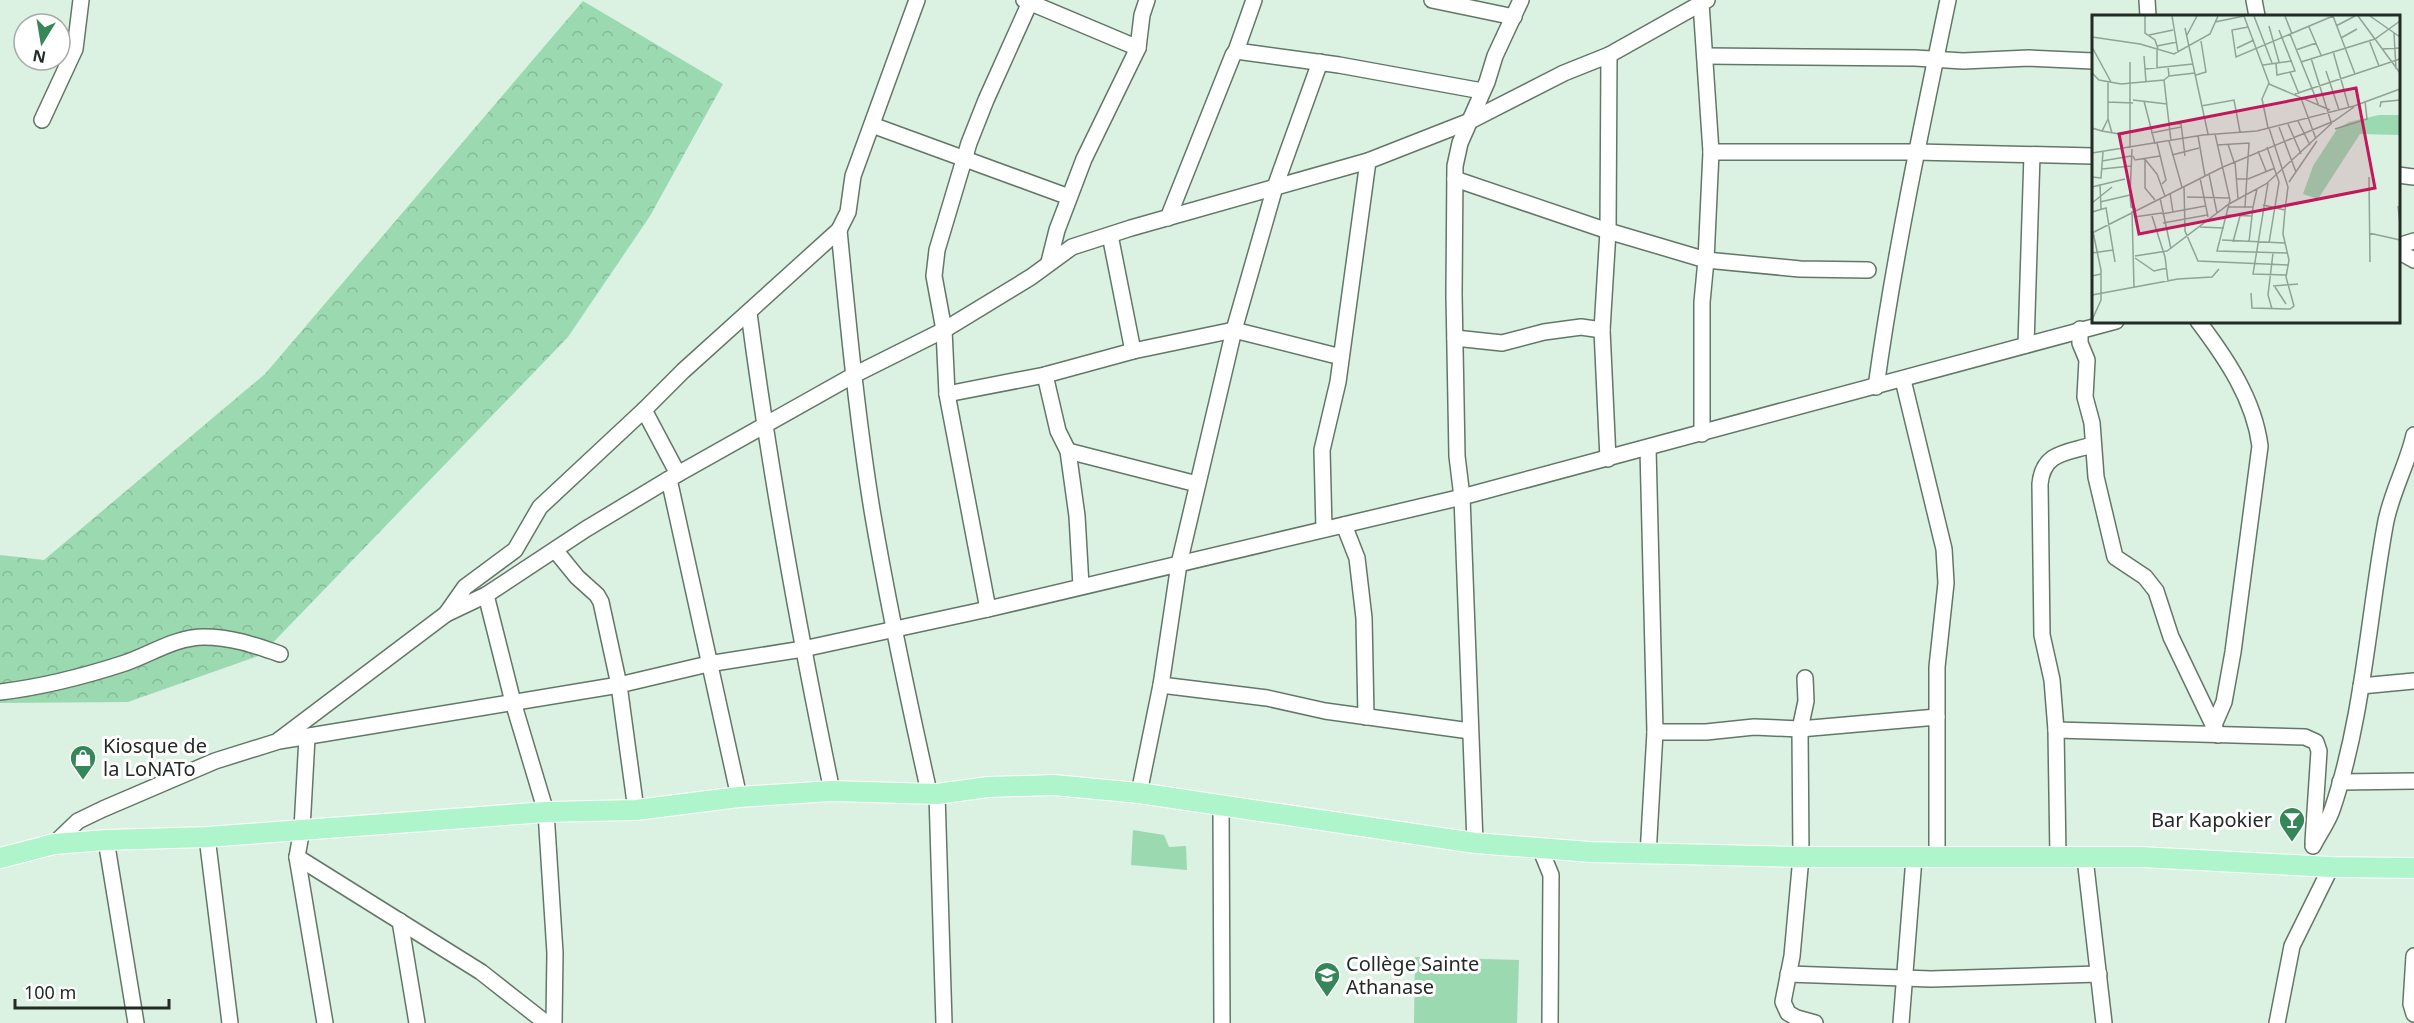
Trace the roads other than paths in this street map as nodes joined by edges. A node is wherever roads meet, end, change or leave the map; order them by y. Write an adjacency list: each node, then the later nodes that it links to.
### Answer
1 (81, 0): 23 (street)
2 (917, 0): 25 (street)
3 (1147, 0): 15 (street)
4 (1254, 0): 16 (street)
5 (1432, 0): 14 (street)
6 (1521, 0): 14 (street)
7 (1948, 0): 19 (street)
8 (2147, 0): 12 (street)
9 (2254, 0): 13 (street)
10 (1028, 1): 15 (street); 30 (street)
11 (1704, 1): 17 (street); 18 (street)
12 (2148, 15)
13 (2257, 15)
14 (1514, 17): 22 (street)
15 (1138, 48): 36 (street)
16 (1236, 51): 21 (street); 37 (street)
17 (1609, 55): 24 (street); 39 (street)
18 (1705, 56): 19 (street); 26 (street)
19 (1936, 60): 20 (street); 27 (street)
20 (2092, 61)
21 (1320, 62): 22 (street); 35 (street)
22 (1482, 91): 24 (street)
23 (42, 120)
24 (1470, 121): 31 (street); 34 (street)
25 (872, 125): 30 (street); 38 (street)
26 (1710, 152): 27 (street); 44 (street)
27 (1916, 152): 28 (street); 62 (street)
28 (2032, 154): 29 (street); 56 (street)
29 (2092, 156)
30 (964, 159): 36 (street); 52 (street)
31 (1368, 161): 35 (street); 58 (street)
32 (2399, 175): 33 (street)
33 (2414, 177)
34 (1455, 179): 39 (street); 55 (street)
35 (1275, 187): 37 (street); 53 (street)
36 (1069, 197): 46 (street)
37 (1168, 218): 40 (street)
38 (839, 230): 48 (street); 59 (street)
39 (1608, 231): 44 (street); 54 (street)
40 (1110, 235): 46 (street); 57 (street)
41 (2414, 242): 42 (street)
42 (2399, 246)
43 (2399, 251): 45 (street)
44 (1706, 260): 47 (street); 66 (street)
45 (2414, 260)
46 (1049, 262): 52 (street)
47 (1868, 270)
48 (749, 313): 64 (street); 65 (street)
49 (2112, 322): 51 (street)
50 (2199, 322): 98 (street)
51 (2080, 329): 56 (street); 68 (street)
52 (944, 330): 59 (street); 63 (street)
53 (1234, 330): 57 (street); 58 (street); 73 (street)
54 (1602, 330): 55 (street); 71 (street)
55 (1455, 338): 74 (street)
56 (2026, 345): 61 (street)
57 (1133, 351): 60 (street)
58 (1341, 357): 76 (street)
59 (854, 375): 65 (street); 83 (street)
60 (1045, 375): 63 (street); 70 (street)
61 (1903, 380): 62 (street); 95 (street)
62 (1876, 387): 66 (street)
63 (947, 394): 81 (street)
64 (644, 410): 72 (street); 82 (street)
65 (764, 426): 72 (street); 84 (street)
66 (1701, 434): 69 (street)
67 (2414, 435): 91 (street)
68 (2092, 445): 97 (street); 98 (street)
69 (1648, 448): 71 (street); 100 (street)
70 (1068, 451): 73 (street); 79 (street)
71 (1608, 459): 74 (street)
72 (674, 477): 77 (street); 86 (street)
73 (1197, 484): 78 (street)
74 (1462, 497): 75 (street); 99 (street)
75 (1344, 525): 76 (street); 94 (street)
76 (1324, 529): 78 (street)
77 (555, 550): 80 (street); 89 (street)
78 (1179, 564): 79 (street); 90 (street)
79 (1081, 586): 81 (street)
80 (486, 595): 82 (street); 93 (street)
81 (988, 609): 83 (street)
82 (446, 614): 102 (street)
83 (893, 629): 84 (street); 106 (street)
84 (803, 649): 86 (street); 105 (street)
85 (280, 654): 92 (street)
86 (708, 664): 89 (street); 108 (street)
87 (1805, 678): 96 (street)
88 (2414, 681): 91 (street)
89 (619, 685): 93 (street); 110 (street)
90 (1161, 685): 94 (street); 107 (street)
91 (2361, 686): 104 (street)
92 (0, 692)
93 (513, 702): 101 (street); 111 (street)
94 (1366, 717): 99 (street)
95 (1937, 717): 96 (street); 122 (street)
96 (1800, 729): 100 (street); 121 (street)
97 (2056, 730): 98 (street); 123 (street)
98 (2216, 730): 117 (street)
99 (1470, 731): 115 (street)
100 (1656, 732): 119 (street)
101 (307, 737): 102 (street); 112 (street)
102 (279, 741): 116 (street)
103 (2414, 781): 104 (street)
104 (2340, 782): 117 (street)
105 (832, 791): 106 (main road); 108 (main road)
106 (933, 793): 107 (main road); 142 (street)
107 (1139, 794): 109 (main road)
108 (739, 796): 110 (main road)
109 (1221, 807): 115 (main road); 143 (street)
110 (636, 810): 111 (main road)
111 (546, 812): 112 (main road); 141 (street)
112 (302, 829): 113 (main road); 120 (street)
113 (207, 837): 114 (main road); 137 (street)
114 (106, 840): 116 (main road); 136 (street)
115 (1475, 843): 118 (main road)
116 (54, 844): 124 (main road)
117 (2313, 846): 127 (street)
118 (1540, 848): 119 (main road); 144 (street)
119 (1648, 855): 121 (main road)
120 (297, 857): 130 (street); 138 (street)
121 (1800, 857): 125 (main road); 132 (street)
122 (1936, 857): 123 (main road); 125 (main road)
123 (2058, 857): 126 (main road)
124 (0, 858)
125 (1914, 858): 134 (street)
126 (2085, 858): 127 (main road); 133 (street)
127 (2310, 866): 128 (main road)
128 (2331, 867): 129 (main road); 148 (street)
129 (2414, 868)
130 (400, 921): 139 (street); 140 (street)
131 (2414, 957): 135 (street)
132 (1788, 974): 134 (street); 145 (street)
133 (2099, 974): 134 (street); 147 (street)
134 (1906, 978): 146 (street)
135 (2414, 1014)
136 (136, 1023)
137 (230, 1023)
138 (326, 1023)
139 (417, 1023)
140 (546, 1023)
141 (554, 1023)
142 (944, 1023)
143 (1222, 1023)
144 (1550, 1023)
145 (1815, 1023)
146 (1902, 1023)
147 (2104, 1023)
148 (2277, 1023)

